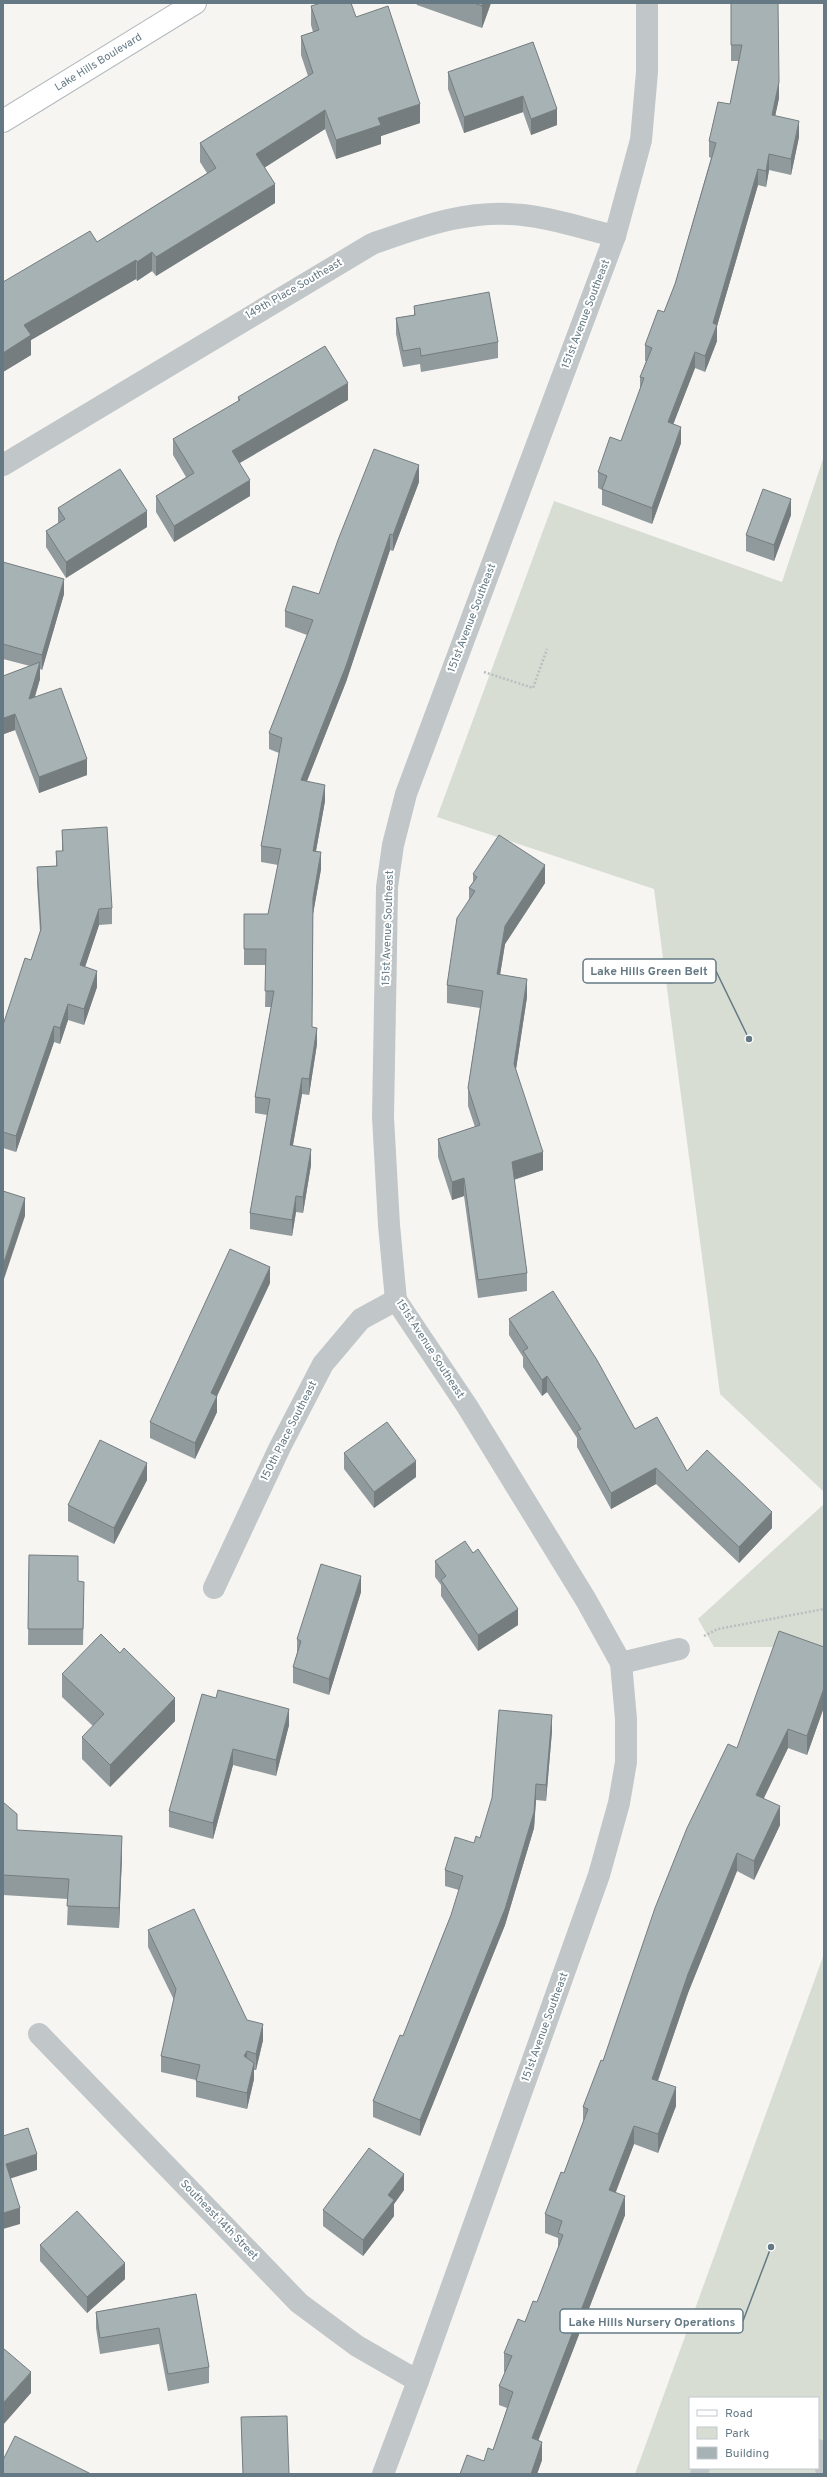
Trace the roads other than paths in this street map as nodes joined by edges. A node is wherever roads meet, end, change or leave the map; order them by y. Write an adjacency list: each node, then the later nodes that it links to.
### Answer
1 (195, 3): 3 (street, Lake Hills Boulevard)
2 (647, 3): 4 (street, 151st Avenue Southeast)
3 (3, 121)
4 (615, 236): 5 (street, 149th Place Southeast); 6 (street, 151st Avenue Southeast)
5 (3, 465)
6 (396, 1300): 7 (street, 150th Place Southeast); 9 (street, 151st Avenue Southeast)
7 (214, 1588)
8 (679, 1649): 9 (street)
9 (621, 1663): 11 (street, 151st Avenue Southeast)
10 (39, 2034): 11 (street, Southeast 14th Street)
11 (418, 2382): 13 (street, 151st Avenue Southeast)
12 (819, 2452): 14 (lane)
13 (383, 2474)
14 (824, 2474)

